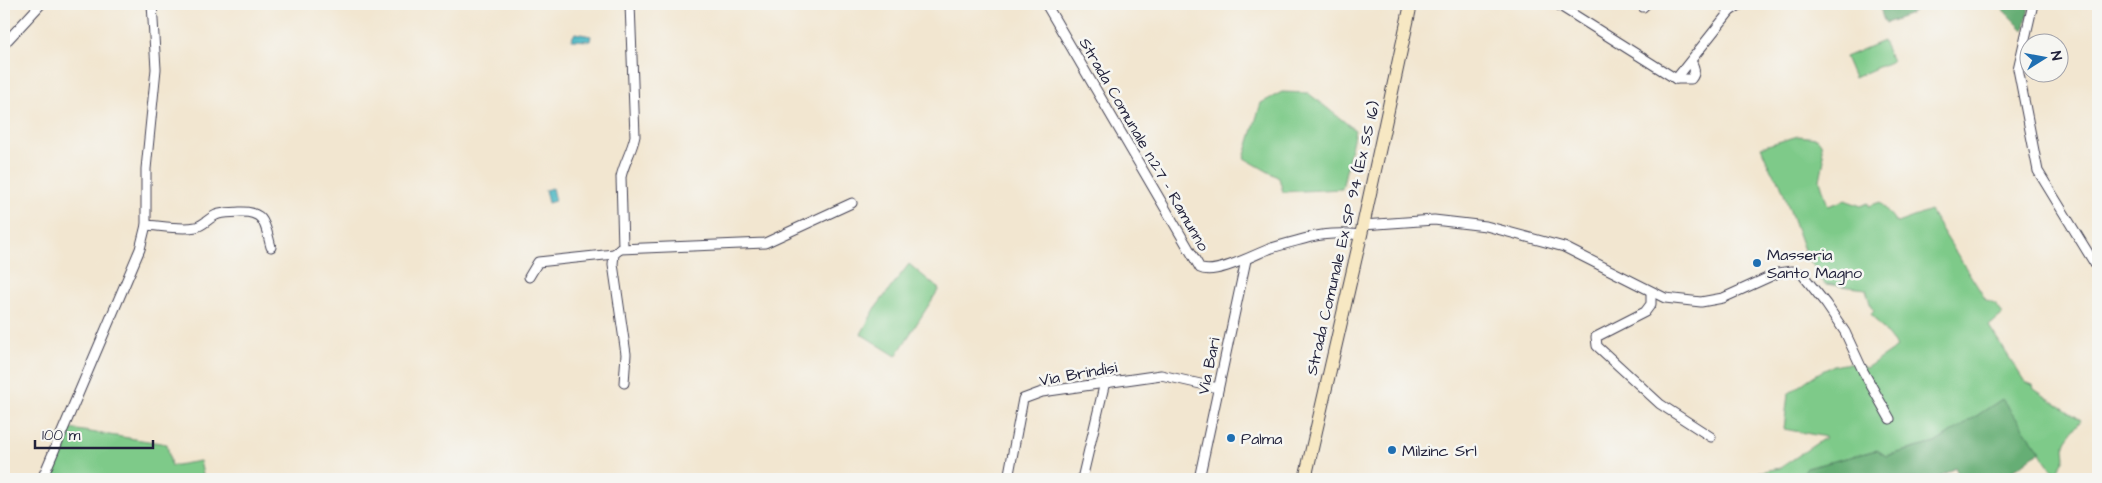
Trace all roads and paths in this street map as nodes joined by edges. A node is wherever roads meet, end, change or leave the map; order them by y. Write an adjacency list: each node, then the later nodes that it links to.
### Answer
1 (41, 4): 11 (street)
2 (152, 4): 13 (street)
3 (630, 4): 16 (street)
4 (1046, 4): 17 (street, Strada Comunale n.27 - Ramunno)
5 (1411, 4): 14 (main road, Strada Comunale Ex SP 94 (Ex SS 16))
6 (1557, 4): 10 (street)
7 (1721, 4): 10 (street)
8 (1740, 4): 10 (street)
9 (2033, 4): 18 (street)
10 (1730, 11)
11 (4, 44)
12 (852, 203): 16 (street)
13 (146, 224): 15 (street); 26 (street)
14 (1362, 230): 17 (street); 20 (street); 30 (main road, Strada Comunale Ex SP 94 (Ex SS 16))
15 (271, 247)
16 (617, 252): 19 (street); 21 (street)
17 (1246, 260): 23 (street, Via Bari)
18 (2098, 270)
19 (529, 277)
20 (1651, 292): 24 (street); 25 (street)
21 (624, 382)
22 (1105, 382): 23 (street, Via Brindisi); 27 (street, Via Brindisi); 28 (street)
23 (1218, 388): 29 (street, Via Bari)
24 (1890, 419)
25 (1711, 437)
26 (42, 479)
27 (1008, 479)
28 (1082, 479)
29 (1199, 479)
30 (1305, 479)

